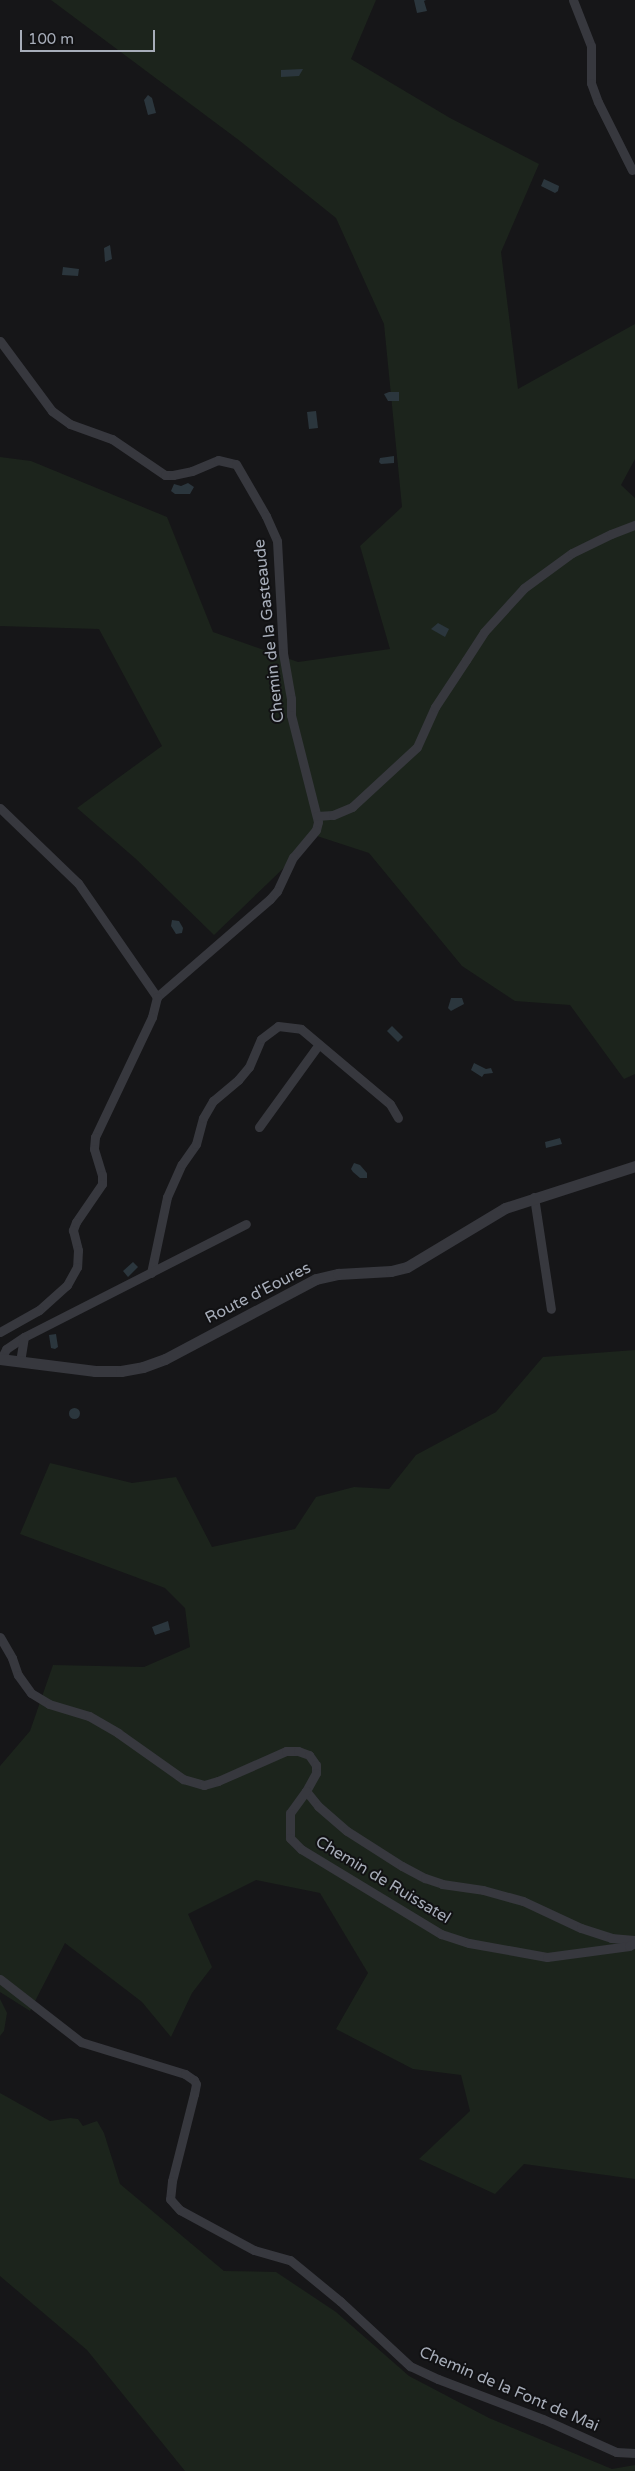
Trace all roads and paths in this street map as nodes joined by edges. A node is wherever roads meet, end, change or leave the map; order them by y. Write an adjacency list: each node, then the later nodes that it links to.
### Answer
1 (573, 0): 2 (street)
2 (632, 170)
3 (0, 341): 6 (street, Chemin de la Gasteaude)
4 (635, 525): 6 (street)
5 (0, 808): 7 (street)
6 (317, 816): 7 (street)
7 (157, 997): 16 (street)
8 (319, 1044): 9 (street); 10 (street); 14 (street)
9 (398, 1118)
10 (259, 1127)
11 (635, 1166): 12 (street, Route d'Eoures)
12 (534, 1197): 15 (street); 19 (street, Route d'Eoures)
13 (246, 1224): 14 (street)
14 (151, 1273): 17 (street)
15 (551, 1309)
16 (0, 1332)
17 (24, 1337): 18 (street); 19 (street)
18 (1, 1359): 19 (street, Route d'Eoures)
19 (20, 1362)
20 (0, 1637): 21 (street, Chemin de Ruissatel)
21 (306, 1791): 22 (street, Chemin de Ruissatel); 22 (street, Chemin de Ruissatel)
22 (635, 1941)
23 (0, 1979): 24 (street, Chemin de la Font de Mai)
24 (635, 2453)

